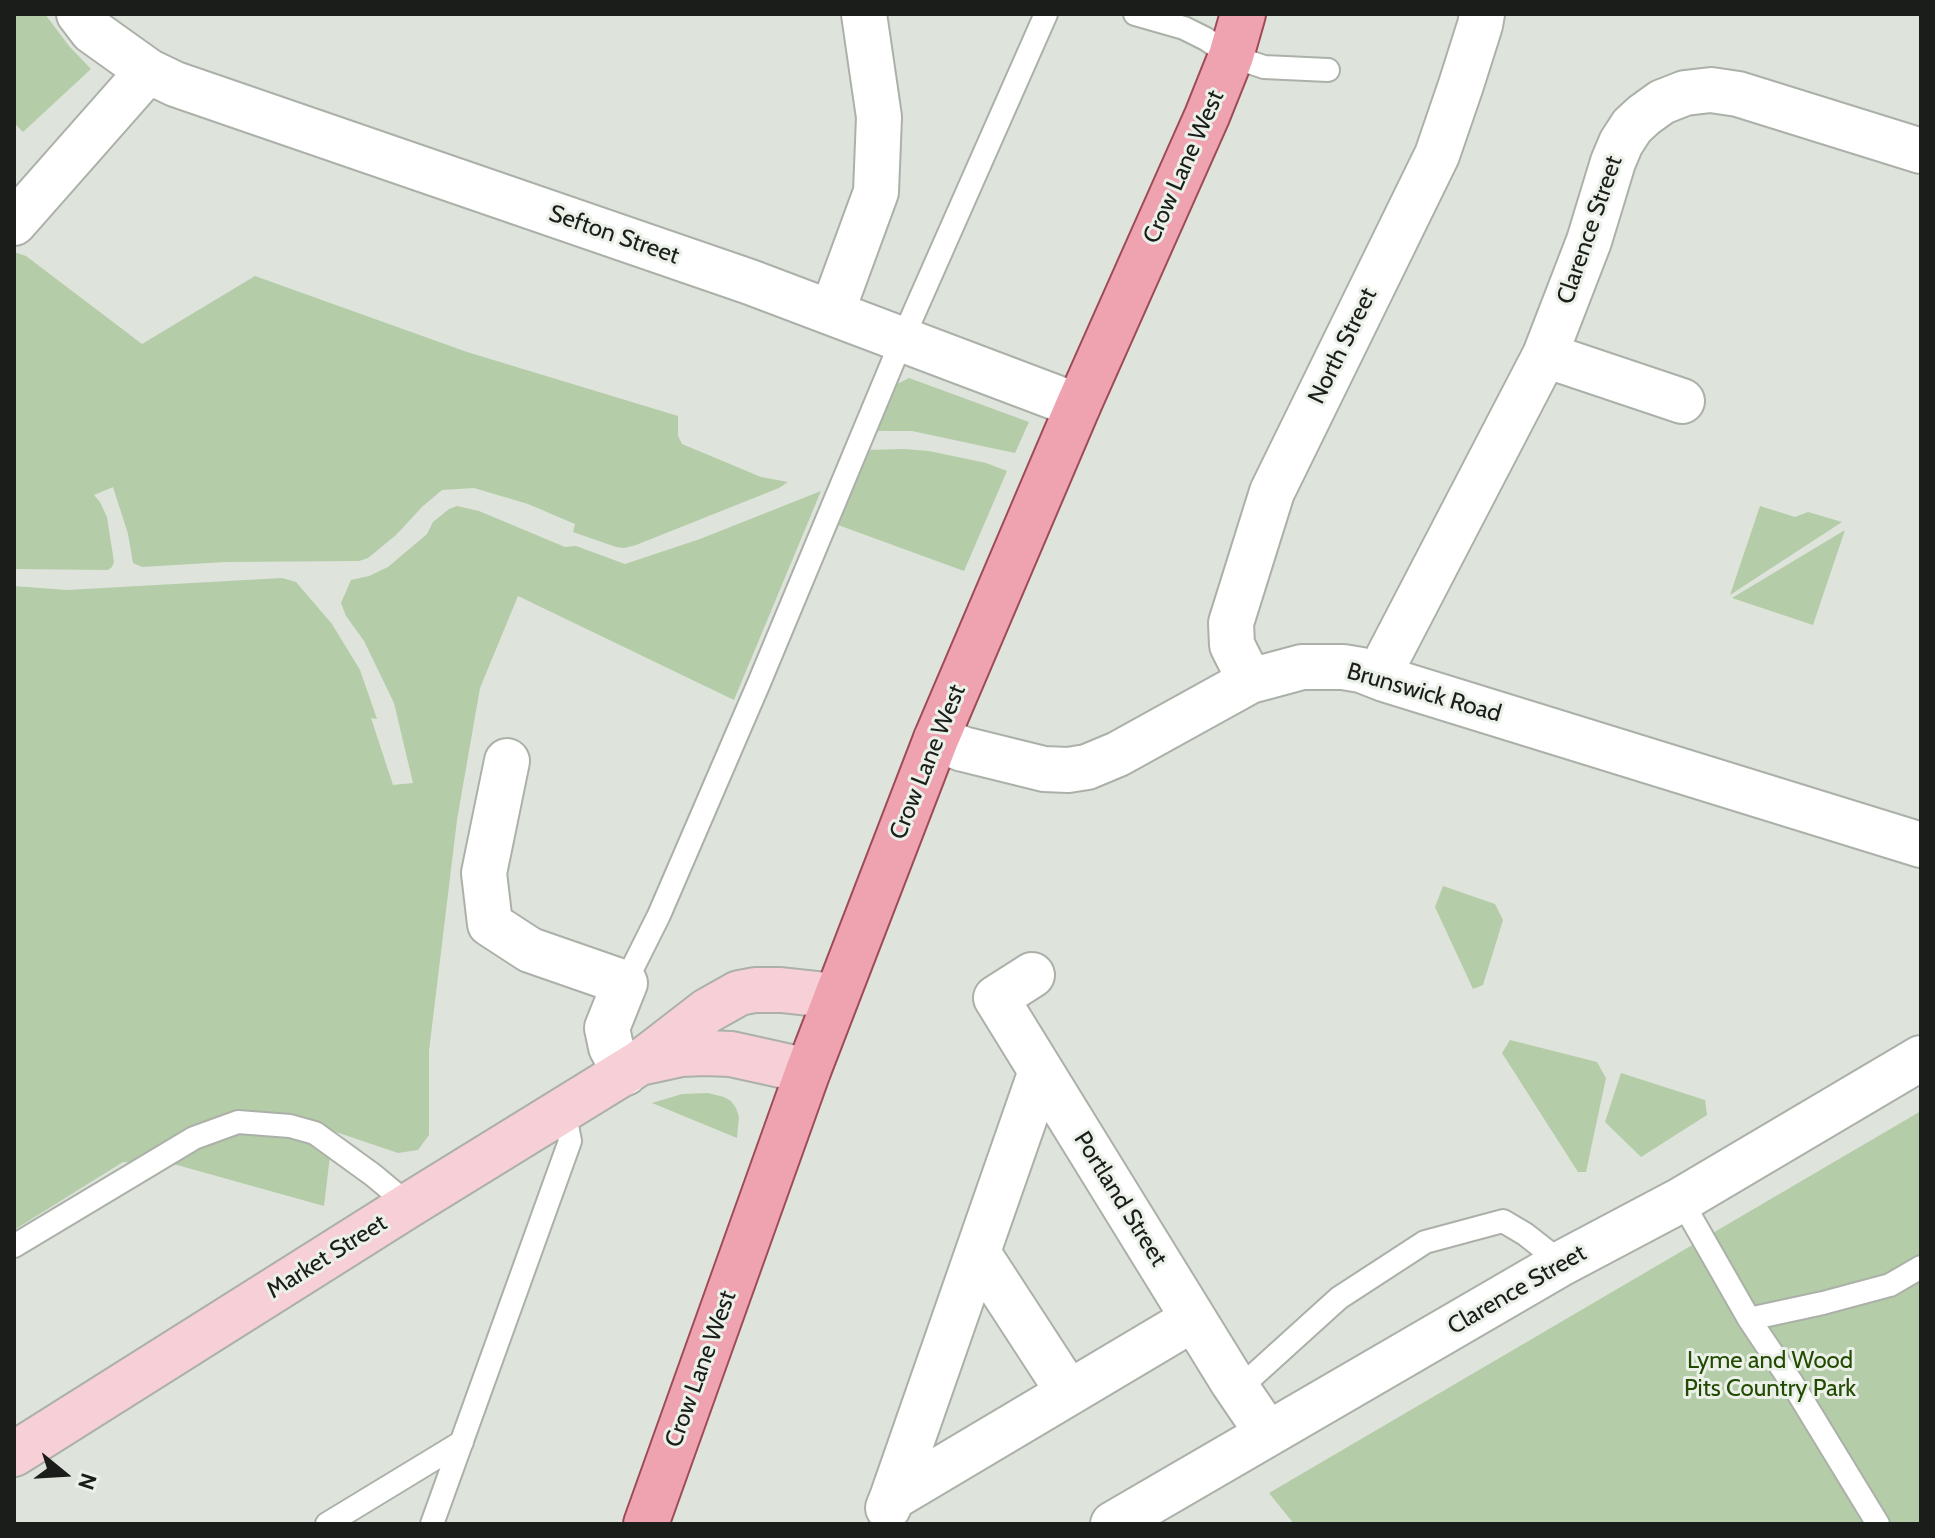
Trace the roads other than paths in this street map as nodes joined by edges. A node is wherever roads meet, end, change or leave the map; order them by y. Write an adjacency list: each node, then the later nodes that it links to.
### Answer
1 (79, 14): 9 (street, Sefton Street)
2 (864, 14): 12 (street)
3 (1046, 14): 13 (lane)
4 (1135, 14): 7 (lane)
5 (1243, 14): 7 (main road, Crow Lane West)
6 (1482, 14): 18 (street, North Street)
7 (1231, 56): 8 (lane); 16 (main road, Crow Lane West)
8 (1328, 70)
9 (148, 71): 11 (street); 12 (street, Sefton Street)
10 (1921, 151): 14 (street, Clarence Street)
11 (14, 223)
12 (832, 312): 13 (street, Sefton Street)
13 (902, 340): 16 (street, Sefton Street); 23 (lane)
14 (1545, 355): 15 (street); 17 (street, Clarence Street)
15 (1682, 401)
16 (1078, 406): 19 (main road, Crow Lane West)
17 (1384, 679): 18 (street, Brunswick Road); 21 (street, Brunswick Road)
18 (1250, 681): 19 (street, Brunswick Road)
19 (936, 739): 24 (main road, Crow Lane West)
20 (507, 761): 23 (street)
21 (1921, 845)
22 (1032, 975): 28 (street, Portland Street)
23 (625, 983): 26 (street)
24 (836, 996): 26 (street, Market Street); 27 (main road, Crow Lane West)
25 (1921, 1058): 30 (street, Clarence Street)
26 (633, 1067): 27 (street, Market Street); 29 (street, Market Street)
27 (808, 1071): 46 (main road, Crow Lane West)
28 (1041, 1071): 33 (street); 36 (street, Portland Street)
29 (564, 1110): 31 (street, Market Street); 41 (lane)
30 (1681, 1200): 34 (street, Clarence Street); 37 (lane)
31 (409, 1205): 32 (lane); 42 (street, Market Street)
32 (14, 1246)
33 (978, 1253): 39 (street); 43 (street)
34 (1562, 1263): 38 (lane); 40 (street, Clarence Street)
35 (1921, 1267): 37 (lane)
36 (1193, 1319): 38 (street, Portland Street); 39 (street)
37 (1749, 1319): 48 (lane)
38 (1232, 1381): 40 (street, Portland Street)
39 (1069, 1393): 43 (street)
40 (1268, 1434): 47 (street, Clarence Street)
41 (462, 1442): 44 (lane); 45 (lane)
42 (14, 1454)
43 (887, 1511)
44 (327, 1524)
45 (432, 1524)
46 (646, 1524)
47 (1113, 1524)
48 (1878, 1524)

